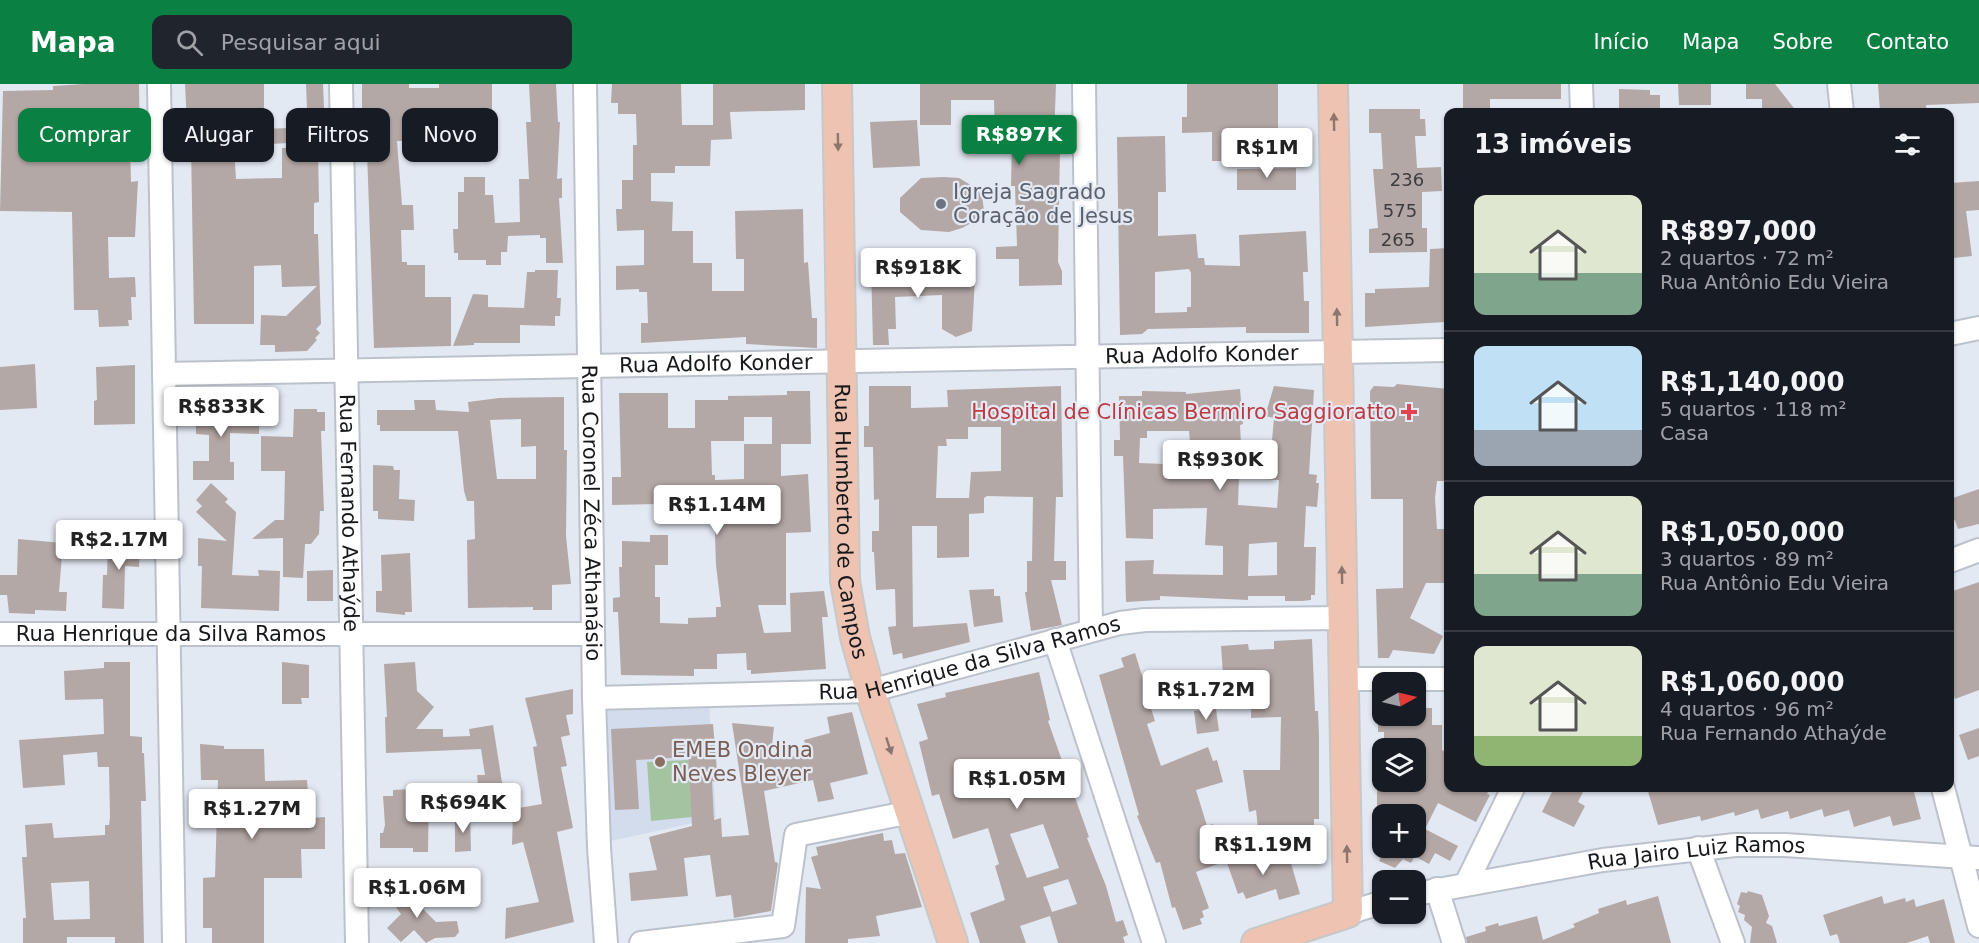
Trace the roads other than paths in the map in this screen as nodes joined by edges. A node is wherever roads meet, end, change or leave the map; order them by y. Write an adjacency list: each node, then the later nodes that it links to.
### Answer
1 (159, 84): 19 (street)
2 (341, 84): 18 (street, Rua Fernando Athaýde)
3 (585, 84): 17 (street, Rua Coronel Zéca Athanásio)
4 (837, 84): 16 (main road, Rua Humberto de Campos, one-way to 16)
5 (1084, 84): 15 (street)
6 (1334, 84): 14 (main road, one-way to 6)
7 (1581, 84): 9 (street)
8 (1839, 84): 10 (street)
9 (1582, 108)
10 (1842, 108)
11 (1979, 328): 12 (street)
12 (1954, 333)
13 (1444, 350): 14 (street, Rua Adolfo Konder)
14 (1338, 352): 15 (street, Rua Adolfo Konder); 22 (main road, one-way to 14)
15 (1088, 357): 16 (street, Rua Adolfo Konder); 23 (street)
16 (840, 361): 17 (street, Rua Adolfo Konder); 31 (main road, Rua Humberto de Campos)
17 (589, 366): 18 (street, Rua Adolfo Konder); 27 (street, Rua Coronel Zéca Athanásio)
18 (347, 371): 19 (street, Rua Adolfo Konder); 26 (street, Rua Fernando Athaýde)
19 (164, 374): 25 (street)
20 (1979, 550): 21 (street)
21 (1954, 559)
22 (1343, 618): 23 (street, Rua Henrique da Silva Ramos); 29 (main road)
23 (1091, 630): 28 (street, Rua Henrique da Silva Ramos)
24 (0, 634): 25 (street, Rua Henrique da Silva Ramos)
25 (169, 634): 26 (street, Rua Henrique da Silva Ramos); 44 (street)
26 (351, 634): 27 (street, Rua Henrique da Silva Ramos); 45 (street, Rua Fernando Athaýde)
27 (593, 634): 32 (street, Rua Coronel Zéca Athanásio)
28 (1055, 640): 31 (street, Rua Henrique da Silva Ramos); 49 (street)
29 (1344, 679): 30 (street); 41 (main road, one-way to 29)
30 (1444, 679)
31 (870, 690): 32 (street, Rua Henrique da Silva Ramos); 35 (main road, Rua Humberto de Campos, one-way to 35)
32 (594, 698): 46 (street, Rua Coronel Zéca Athanásio)
33 (1511, 792): 38 (street)
34 (1944, 792): 37 (street)
35 (911, 812): 43 (street); 48 (main road, Rua Humberto de Campos)
36 (1698, 848): 37 (street, Rua Jairo Luiz Ramos); 38 (street, Rua Jairo Luiz Ramos); 52 (street)
37 (1970, 858): 42 (street)
38 (1466, 884): 39 (street, Rua Jairo Luiz Ramos)
39 (1426, 892): 51 (street)
40 (1372, 905): 41 (street)
41 (1348, 913): 50 (main road)
42 (1979, 926)
43 (782, 935): 47 (street)
44 (174, 943)
45 (357, 943)
46 (606, 943)
47 (641, 943)
48 (953, 943)
49 (1154, 943)
50 (1256, 943)
51 (1454, 943)
52 (1733, 943)

